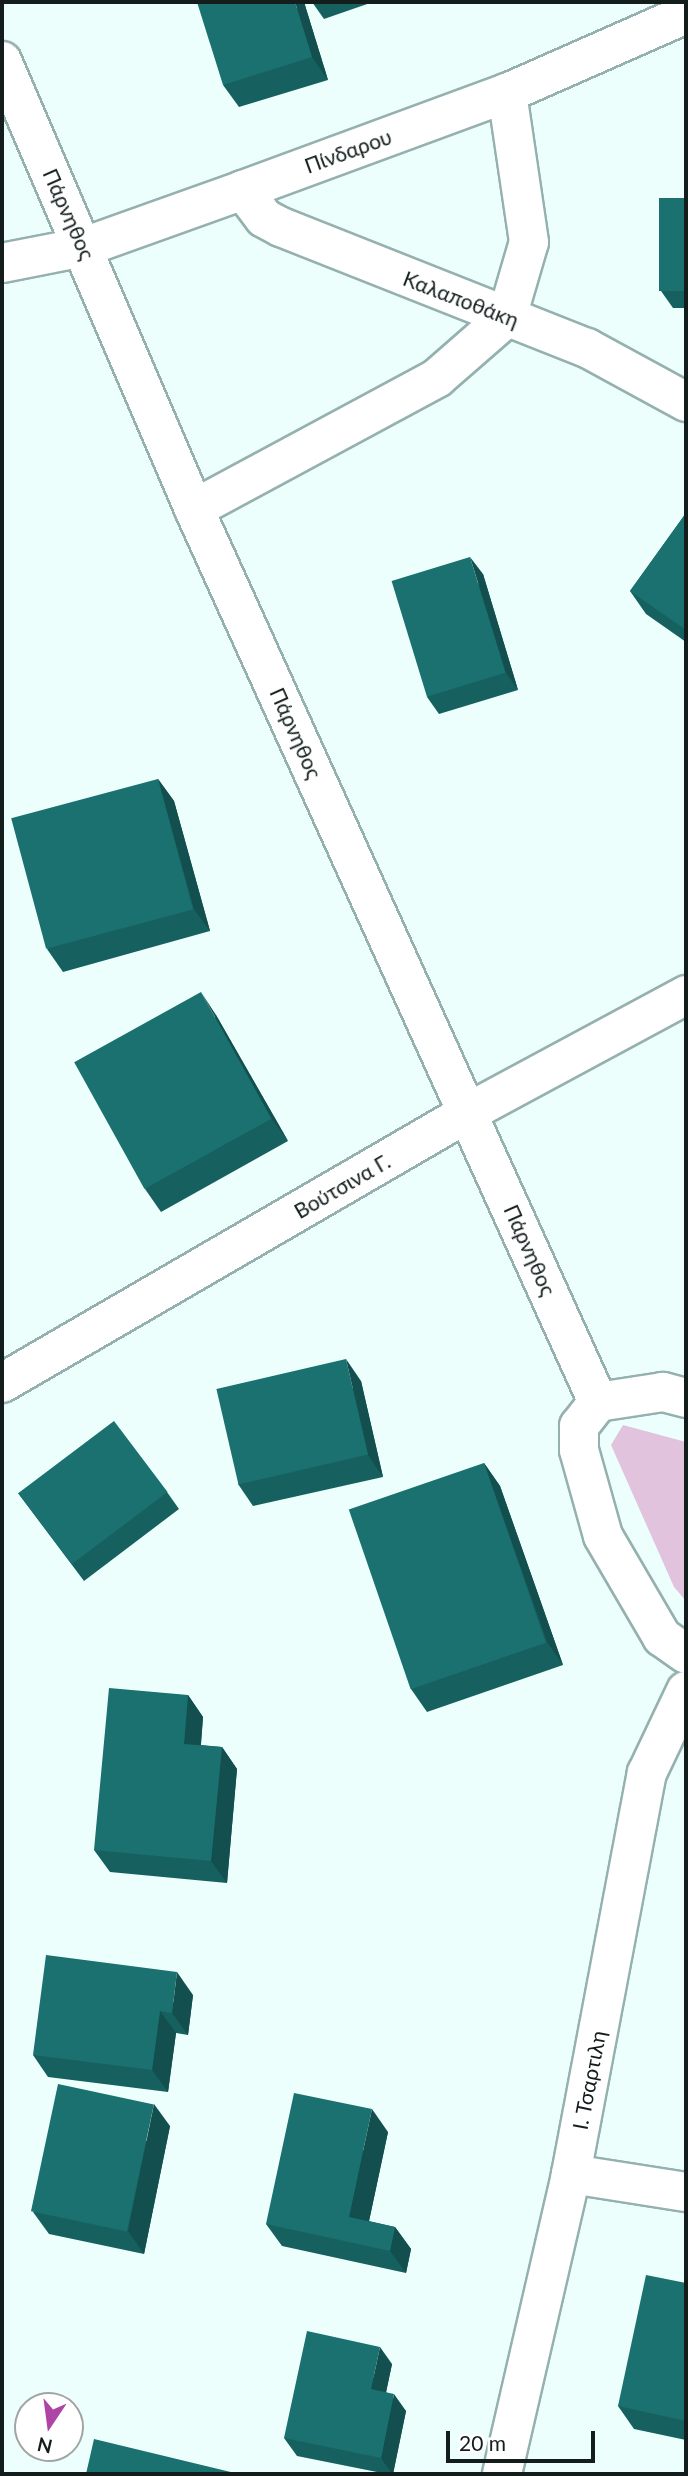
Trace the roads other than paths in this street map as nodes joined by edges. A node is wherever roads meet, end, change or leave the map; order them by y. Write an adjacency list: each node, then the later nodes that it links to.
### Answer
1 (686, 14): 3 (street, Πίνδαρου)
2 (2, 61): 5 (street, Πάρνηθος)
3 (507, 93): 4 (street, Πίνδαρου); 7 (street)
4 (243, 190): 5 (street, Πίνδαρου); 7 (street, Καλαποθάκη)
5 (84, 247): 6 (street, Πίνδαρου); 9 (street, Πάρνηθος)
6 (2, 263)
7 (507, 317): 8 (street, Καλαποθάκη); 9 (street)
8 (686, 402)
9 (194, 509): 11 (street, Πάρνηθος)
10 (686, 995): 11 (street, Βούτσινα Γ.)
11 (469, 1112): 12 (street, Βούτσινα Γ.); 14 (street, Πάρνηθος)
12 (2, 1383)
13 (686, 1398): 14 (street)
14 (598, 1402): 15 (street)
15 (686, 1654)
16 (686, 1691): 17 (street, Ι. Τσαρτιλη)
17 (571, 2174): 18 (street); 19 (street, Ι. Τσαρτιλη)
18 (686, 2192)
19 (502, 2474)

